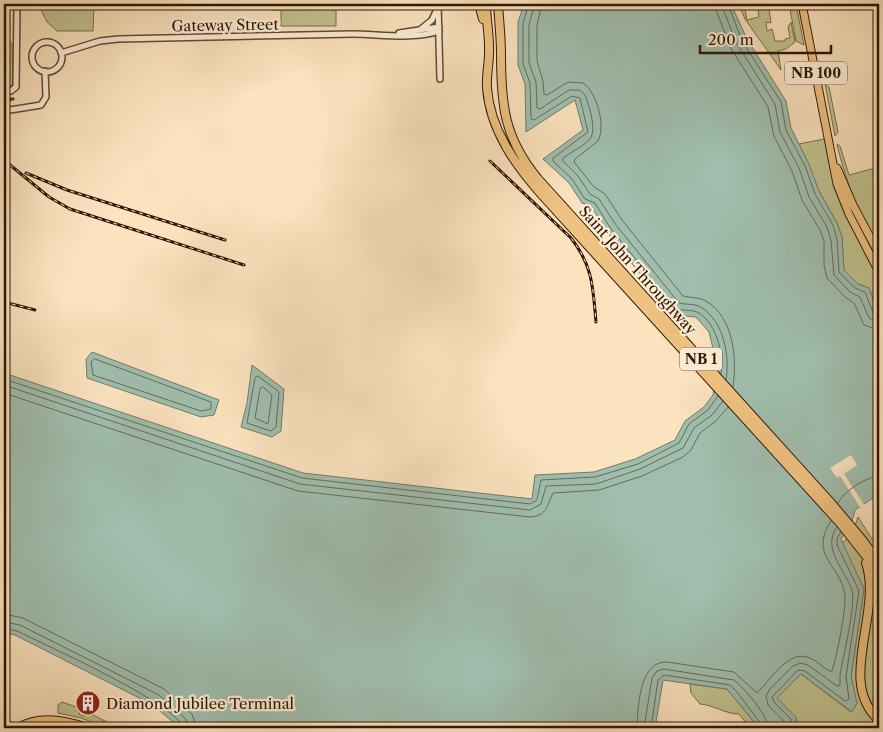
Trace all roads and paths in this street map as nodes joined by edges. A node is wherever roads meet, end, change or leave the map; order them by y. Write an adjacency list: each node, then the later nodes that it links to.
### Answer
1 (17, 4): 15 (street)
2 (438, 4): 8 (street); 9 (street)
3 (478, 4): 13 (highway)
4 (486, 4): 13 (highway, Saint John Throughway / NB 1)
5 (490, 4): 17 (highway, Saint John Throughway / NB 1)
6 (498, 4): 18 (highway, Saint John Throughway / NB 1)
7 (802, 4): 19 (main road, NB 100)
8 (439, 29): 9 (street, Gateway Street); 10 (street, Gateway Street); 14 (street)
9 (417, 30): 10 (street, Gateway Street)
10 (391, 34): 11 (street, Gateway Street)
11 (61, 53): 12 (street); 12 (street)
12 (45, 71): 16 (street)
13 (487, 76): 17 (highway, Saint John Throughway / NB 1)
14 (440, 79)
15 (4, 90)
16 (4, 111)
17 (501, 134): 18 (highway, Saint John Throughway / NB 1)
18 (517, 158): 23 (highway, Saint John Throughway / NB 1); 24 (highway, Saint John Throughway / NB 1)
19 (834, 160): 20 (main road, NB 100); 21 (main road, NB 100)
20 (878, 249): 21 (street)
21 (868, 251): 22 (main road, NB 100)
22 (879, 272)
23 (860, 547): 25 (highway, Saint John Throughway / NB 1); 26 (highway)
24 (879, 564)
25 (879, 580)
26 (879, 720)
27 (33, 722): 28 (main road); 29 (street); 30 (main road)
28 (17, 728)
29 (38, 728)
30 (89, 728)

